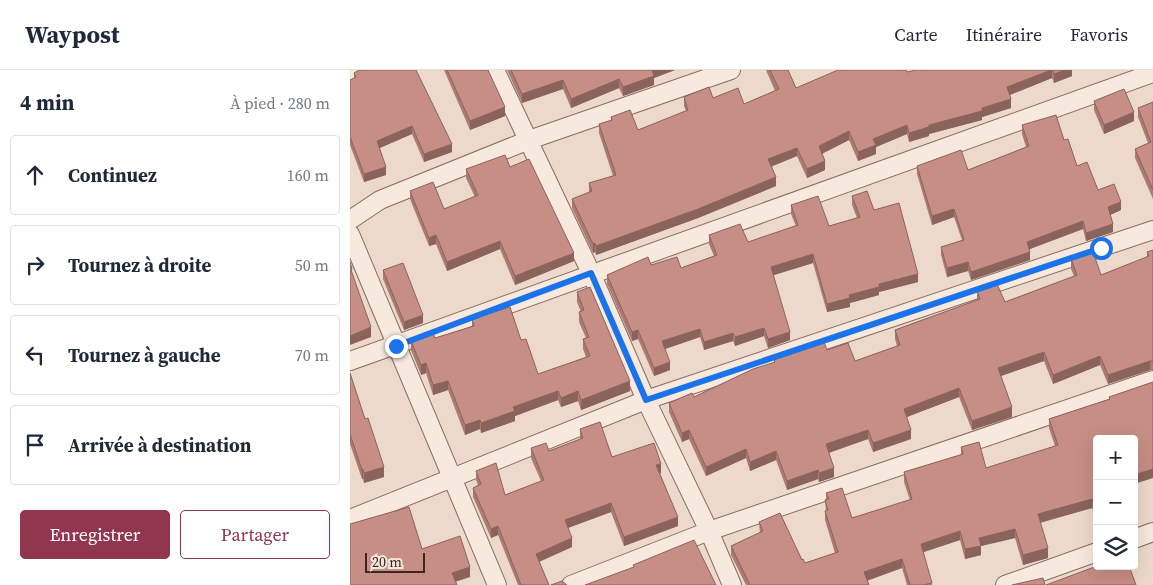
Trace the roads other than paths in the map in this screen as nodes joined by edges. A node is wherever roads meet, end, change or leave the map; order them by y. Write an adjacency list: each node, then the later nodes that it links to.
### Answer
1 (495, 70): 4 (street)
2 (731, 70): 4 (street)
3 (1153, 72): 8 (street)
4 (529, 140): 5 (street); 8 (street)
5 (350, 220)
6 (1153, 230): 12 (street)
7 (350, 234): 9 (street)
8 (591, 273): 9 (street); 12 (street)
9 (396, 346): 10 (street); 13 (street)
10 (350, 361)
11 (1153, 380): 15 (street)
12 (646, 400): 13 (street); 15 (street)
13 (452, 479): 14 (street); 19 (street)
14 (350, 519)
15 (709, 531): 20 (street); 21 (street)
16 (1153, 532): 17 (street)
17 (1138, 538)
18 (1093, 553): 22 (street)
19 (497, 585)
20 (571, 585)
21 (732, 585)
22 (1005, 585)

